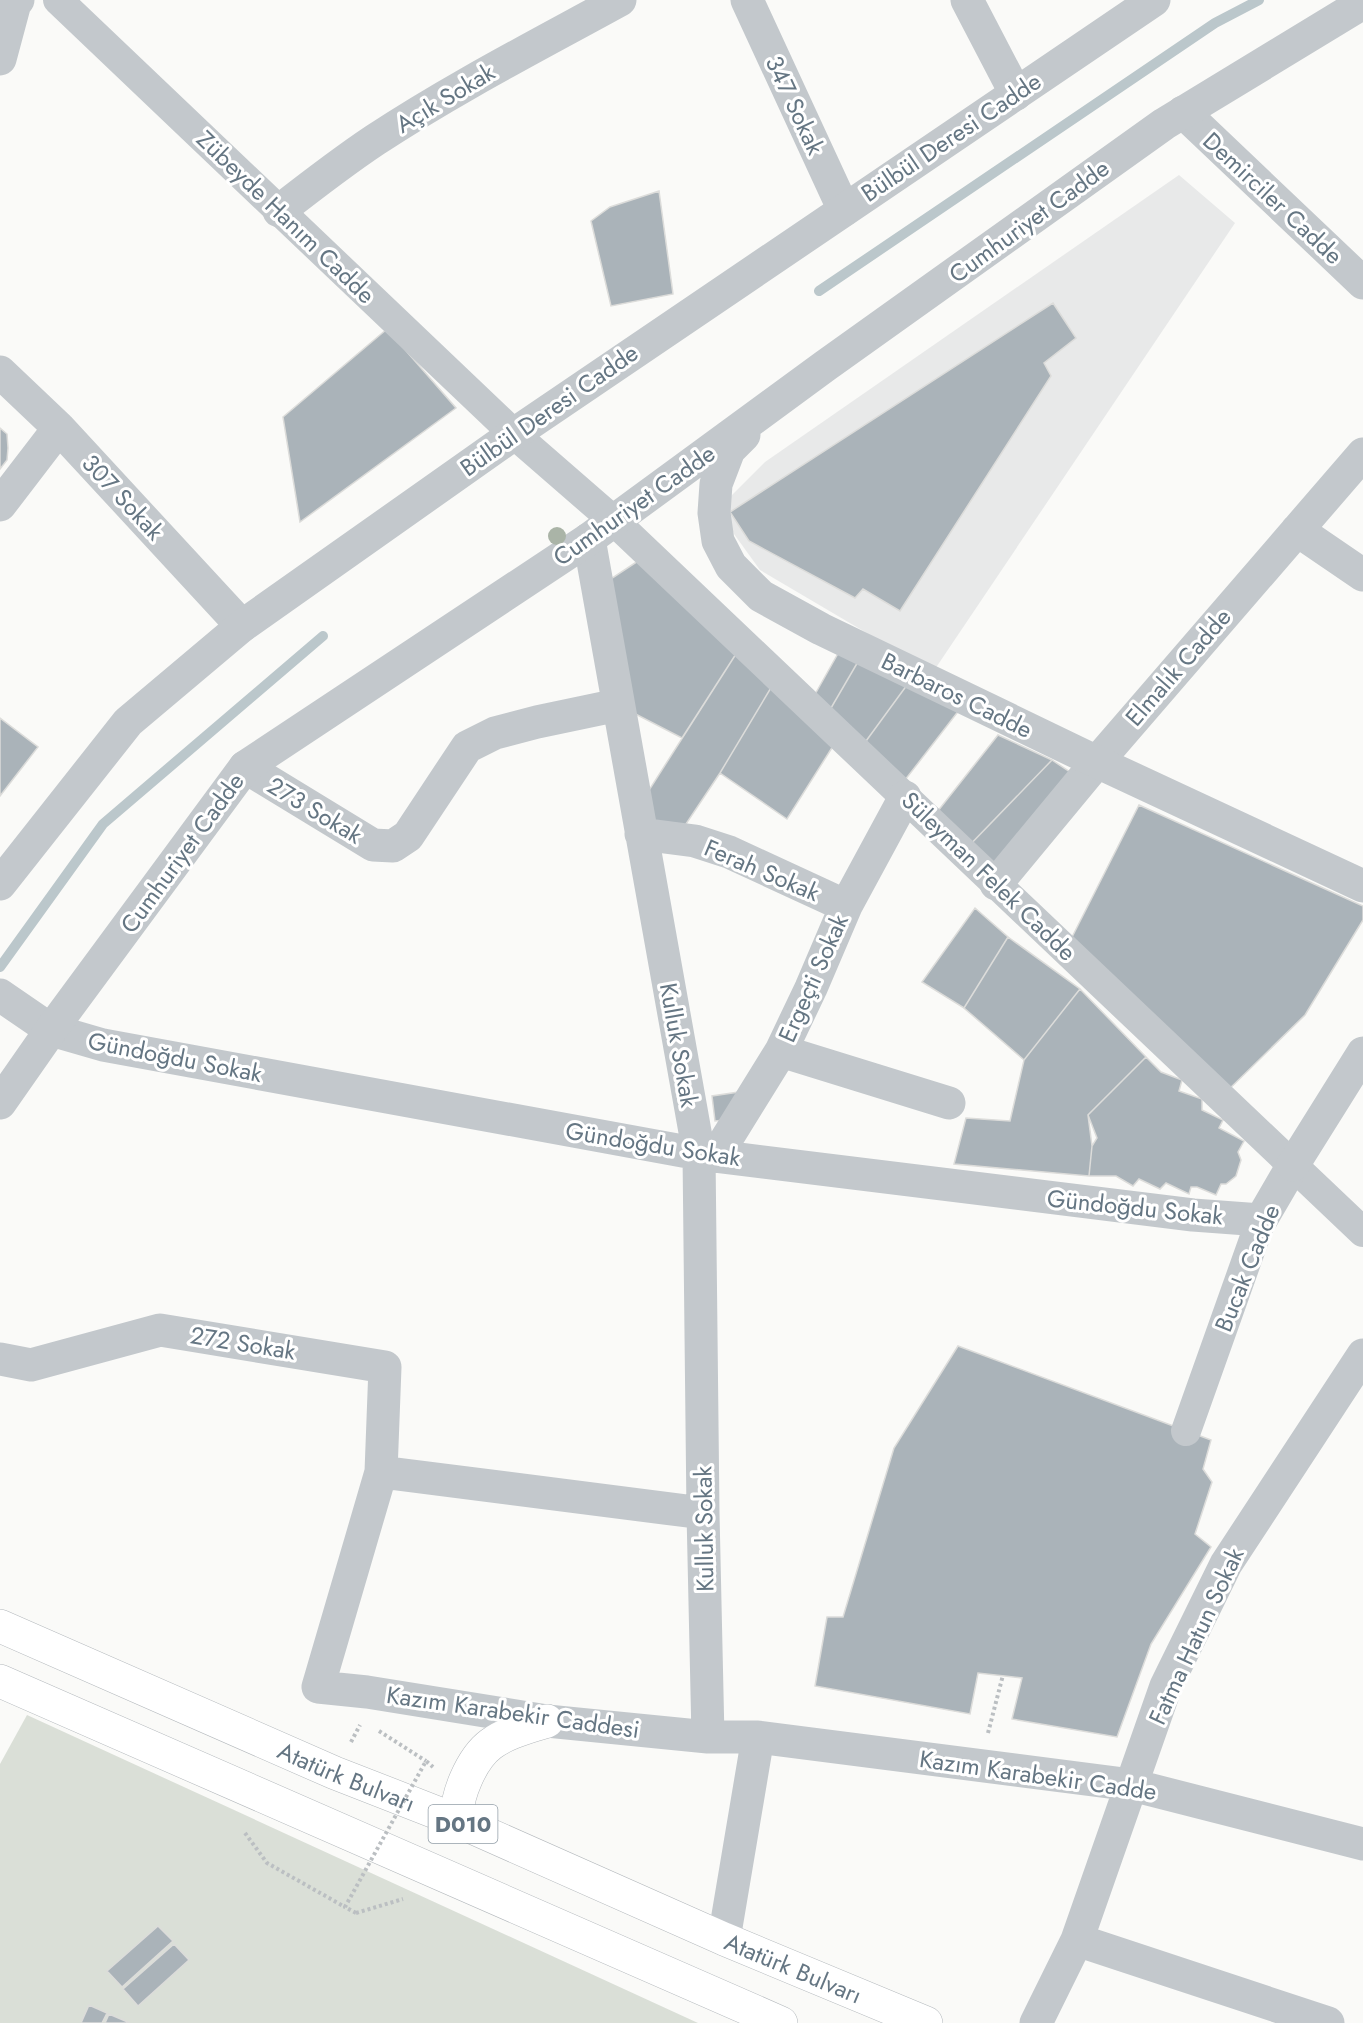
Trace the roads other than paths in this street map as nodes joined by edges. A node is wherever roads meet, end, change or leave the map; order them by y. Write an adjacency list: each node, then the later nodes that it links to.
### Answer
1 (620, 0): 12 (street, Açık Sokak)
2 (747, 0): 11 (street, 347 Sokak)
3 (967, 0): 9 (street)
4 (1154, 0): 9 (street, Bülbül Deresi Cadde)
5 (12, 1): 7 (street); 8 (street)
6 (1363, 3): 10 (street, Cumhuriyet Cadde)
7 (68, 9): 12 (street, Zübeyde Hanım Cadde)
8 (0, 60)
9 (1016, 94): 11 (street, Bülbül Deresi Cadde)
10 (1182, 112): 13 (street, Demirciler Cadde); 15 (street, Cumhuriyet Cadde)
11 (844, 210): 17 (street, Bülbül Deresi Cadde)
12 (279, 211): 17 (street, Zübeyde Hanım Cadde)
13 (1363, 284)
14 (0, 372): 16 (street, 307 Sokak)
15 (775, 404): 20 (street, Cumhuriyet Cadde); 25 (street, Barbaros Cadde)
16 (59, 429): 19 (street); 23 (street, 307 Sokak)
17 (514, 434): 20 (street, Zübeyde Hanım Cadde); 23 (street, Bülbül Deresi Cadde)
18 (1363, 454): 21 (street, Elmalık Cadde)
19 (0, 505)
20 (601, 530): 24 (street, Kulluk Sokak); 26 (street, Cumhuriyet Cadde); 27 (street, Süleyman Felek Cadde)
21 (1297, 530): 22 (street); 25 (street, Elmalık Cadde)
22 (1363, 574)
23 (242, 626): 29 (street, Bülbül Deresi Cadde)
24 (618, 705): 26 (street, 273 Sokak); 28 (street, Kulluk Sokak)
25 (1097, 762): 30 (street, Elmalık Cadde); 31 (street, Barbaros Cadde)
26 (245, 767): 34 (street, Cumhuriyet Cadde)
27 (905, 797): 30 (street, Süleyman Felek Cadde); 32 (street, Ergeçti Sokak)
28 (641, 834): 32 (street, Ferah Sokak); 39 (street, Kulluk Sokak)
29 (0, 884)
30 (996, 884): 40 (street, Süleyman Felek Cadde)
31 (1363, 886)
32 (846, 906): 35 (street, Ergeçti Sokak)
33 (0, 995): 34 (street, Gündoğdu Sokak)
34 (51, 1030): 37 (street, Cumhuriyet Cadde); 39 (street, Gündoğdu Sokak)
35 (781, 1051): 38 (street); 39 (street, Ergeçti Sokak)
36 (1363, 1053): 40 (street, Bucak Cadde)
37 (0, 1103)
38 (950, 1103)
39 (708, 1155): 41 (street, Gündoğdu Sokak); 47 (street, Kulluk Sokak)
40 (1293, 1165): 41 (street, Bucak Cadde); 42 (street, Süleyman Felek Cadde)
41 (1261, 1220): 45 (street, Bucak Cadde)
42 (1363, 1232)
43 (1363, 1355): 54 (street, Fatma Hatun Sokak)
44 (0, 1359): 46 (street, 272 Sokak)
45 (1186, 1431)
46 (381, 1472): 47 (street); 50 (street, 272 Sokak)
47 (703, 1513): 52 (street, Kulluk Sokak)
48 (0, 1626): 55 (highway, Atatürk Bulvarı / D010)
49 (0, 1681): 59 (highway, D010)
50 (318, 1687): 51 (street, Kazım Karabekir Caddesi)
51 (547, 1721): 52 (street, Kazım Karabekir Caddesi); 55 (highway)
52 (708, 1737): 53 (street, Kazım Karabekir Cadde)
53 (758, 1737): 54 (street, Kazım Karabekir Cadde); 57 (street)
54 (1132, 1785): 56 (street, Kazım Karabekir Cadde); 58 (street, Fatma Hatun Sokak)
55 (458, 1821): 57 (highway, Atatürk Bulvarı / D010)
56 (1363, 1844)
57 (724, 1939): 60 (highway, Atatürk Bulvarı / D010)
58 (1077, 1940): 61 (street, Fatma Hatun Sokak); 62 (street)
59 (781, 2023)
60 (926, 2023)
61 (1036, 2023)
62 (1328, 2023)

